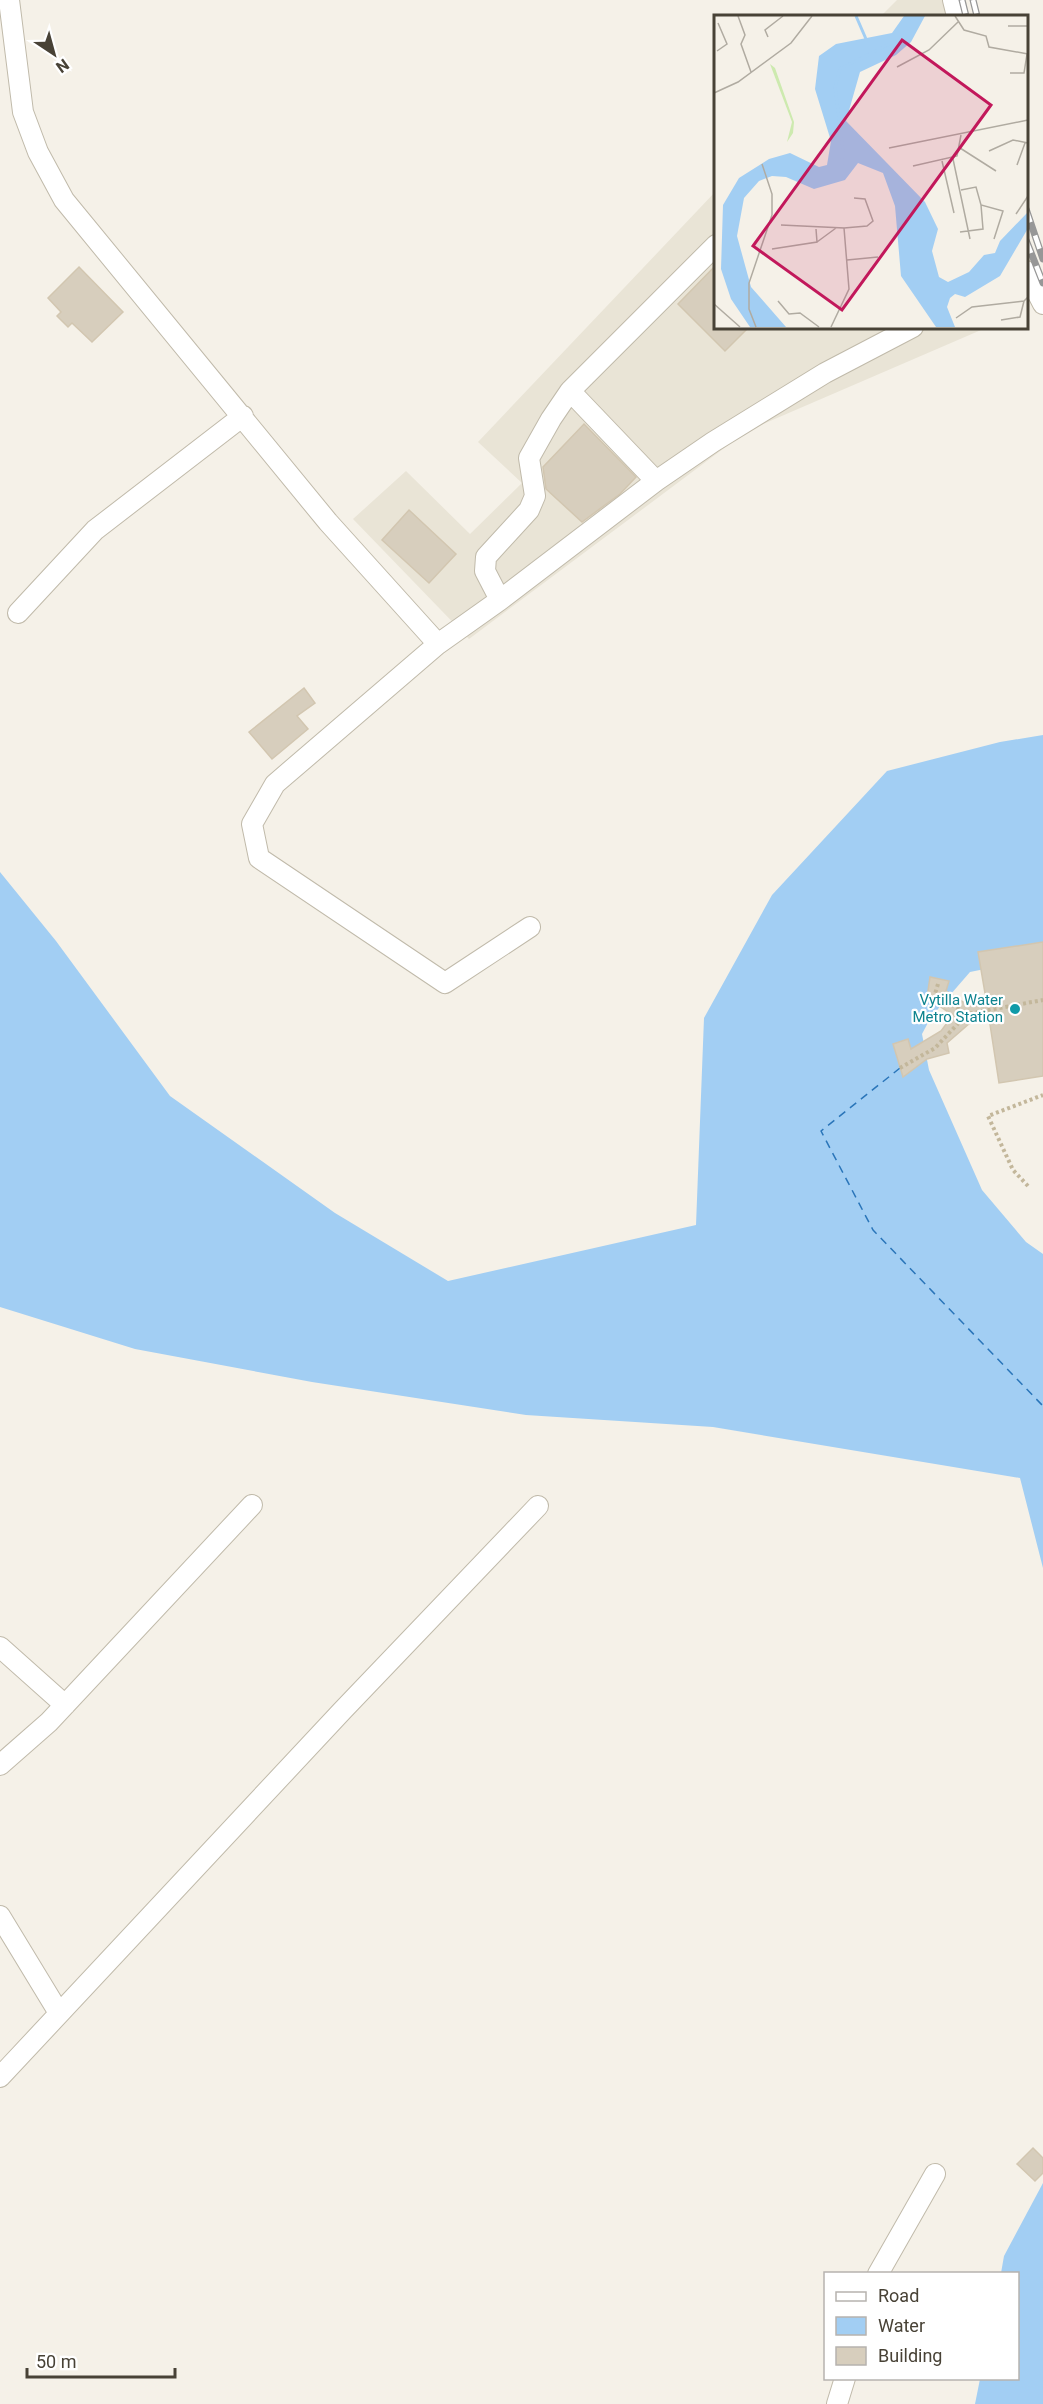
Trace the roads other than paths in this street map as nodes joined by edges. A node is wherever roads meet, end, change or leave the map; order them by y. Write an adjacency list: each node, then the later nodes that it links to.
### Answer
1 (9, 0): 9 (street)
2 (953, 0): 3 (street)
3 (957, 15)
4 (714, 247): 8 (street)
5 (1028, 274): 6 (street)
6 (1043, 304)
7 (911, 328): 10 (street)
8 (570, 391): 10 (street); 11 (street)
9 (243, 416): 12 (street); 13 (street)
10 (656, 481): 11 (street)
11 (500, 600): 13 (street)
12 (18, 613)
13 (438, 644): 14 (street)
14 (530, 927)
15 (252, 1505): 18 (street)
16 (538, 1506): 21 (street)
17 (0, 1647): 18 (street)
18 (65, 1706): 19 (street)
19 (0, 1765)
20 (0, 1916): 21 (street)
21 (59, 2013): 22 (street)
22 (0, 2077)
23 (935, 2174): 24 (street)
24 (879, 2272)
25 (845, 2380): 26 (street)
26 (837, 2404)

